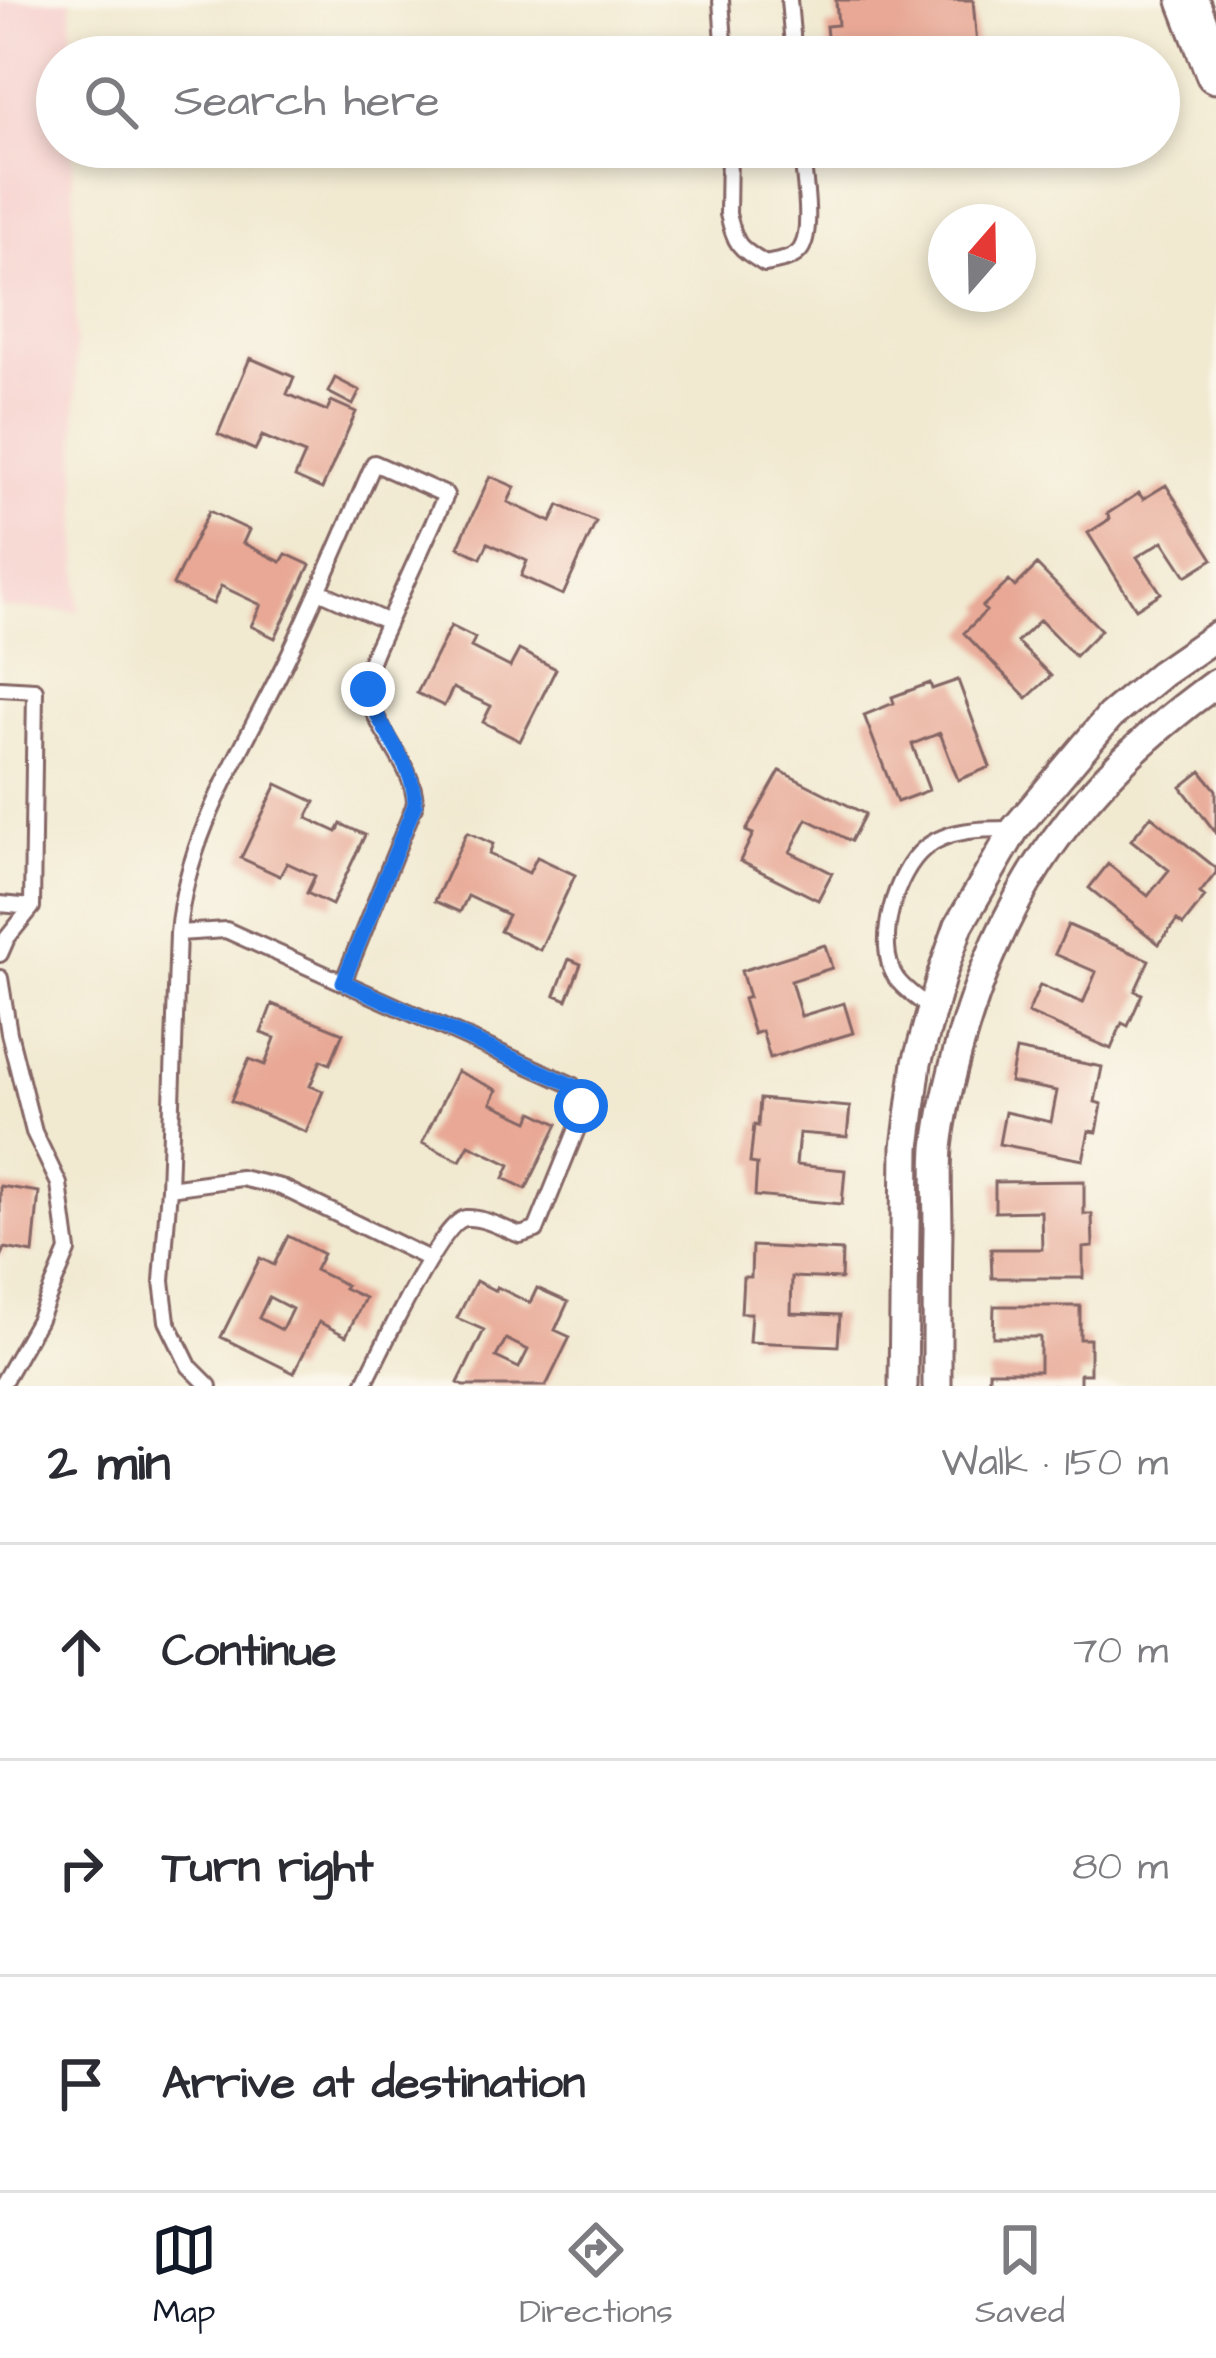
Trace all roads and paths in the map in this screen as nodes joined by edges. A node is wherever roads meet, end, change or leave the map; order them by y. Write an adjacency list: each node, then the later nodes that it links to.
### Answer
1 (722, 0): 4 (lane)
2 (789, 0): 5 (lane)
3 (1188, 0): 6 (main road)
4 (724, 36)
5 (792, 36)
6 (1216, 73)
7 (729, 168): 8 (lane)
8 (803, 168)
9 (319, 591): 10 (lane); 10 (lane); 18 (lane)
10 (388, 622): 21 (lane)
11 (1215, 641): 14 (street)
12 (1216, 683): 15 (street)
13 (0, 688): 17 (lane)
14 (1015, 829): 15 (street); 22 (street); 22 (lane)
15 (1046, 849): 24 (street)
16 (0, 904): 17 (lane)
17 (32, 907): 19 (lane)
18 (178, 933): 21 (lane); 25 (lane)
19 (0, 955)
20 (0, 978): 27 (lane)
21 (343, 982): 26 (lane)
22 (932, 1009): 23 (street)
23 (906, 1147): 24 (street); 30 (street)
24 (938, 1149): 31 (street)
25 (169, 1188): 26 (lane); 28 (lane)
26 (429, 1259): 29 (lane)
27 (1, 1386)
28 (209, 1386)
29 (363, 1386)
30 (903, 1386)
31 (937, 1386)

